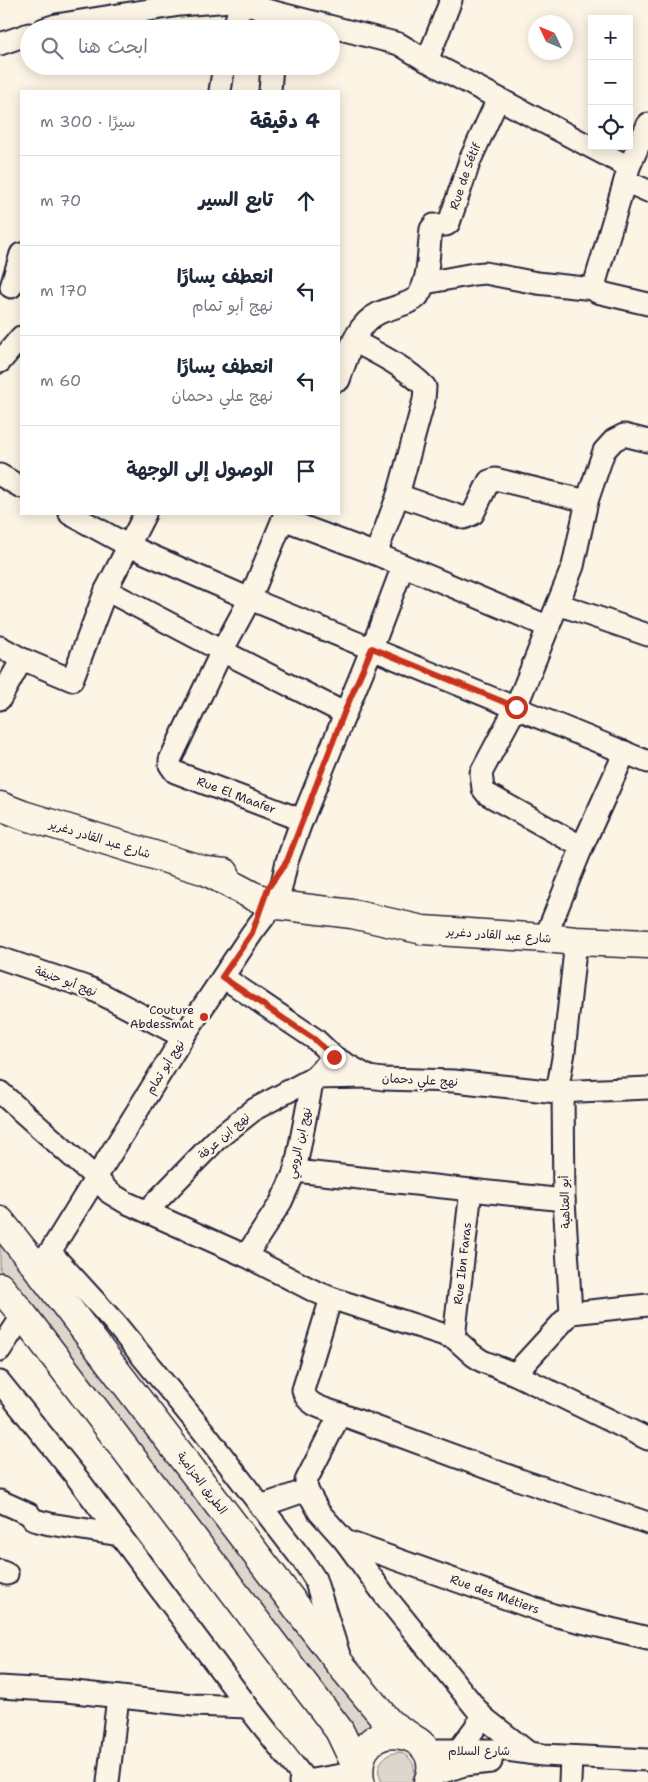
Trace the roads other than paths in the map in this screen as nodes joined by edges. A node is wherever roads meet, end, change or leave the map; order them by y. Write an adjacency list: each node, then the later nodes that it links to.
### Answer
1 (451, 0): 10 (street)
2 (240, 4): 3 (street); 4 (street); 5 (street)
3 (290, 15): 6 (street)
4 (89, 20)
5 (236, 20)
6 (309, 20)
7 (340, 28): 10 (street)
8 (20, 37): 9 (street)
9 (0, 44)
10 (427, 61): 15 (street)
11 (223, 75): 13 (street)
12 (271, 75): 14 (street)
13 (220, 90)
14 (270, 90)
15 (498, 99): 17 (street); 21 (street, Rue de Sétif)
16 (648, 124): 17 (street)
17 (627, 174): 18 (street); 22 (street)
18 (648, 192)
19 (20, 257): 20 (street)
20 (11, 287)
21 (420, 291): 22 (street); 25 (street)
22 (595, 291): 23 (street)
23 (648, 304)
24 (20, 338): 26 (street)
25 (354, 341): 27 (street); 31 (street)
26 (0, 362)
27 (340, 373)
28 (648, 441): 32 (street)
29 (0, 475): 30 (street)
30 (20, 486)
31 (398, 495): 32 (street); 37 (street)
32 (587, 501): 41 (street)
33 (72, 515): 36 (street)
34 (144, 515): 36 (street)
35 (284, 517): 37 (street); 40 (street)
36 (129, 546): 39 (street); 40 (street)
37 (376, 554): 38 (street)
38 (403, 566): 42 (street); 45 (street, نهج أبو تمام)
39 (106, 590): 46 (street); 47 (street)
40 (250, 599): 45 (street); 46 (street)
41 (558, 604): 42 (street); 43 (street)
42 (549, 627): 49 (street)
43 (648, 635)
44 (0, 648): 47 (street)
45 (372, 648): 49 (street); 50 (street, نهج أبو تمام)
46 (222, 651): 50 (street); 54 (street, Rue El Maafer)
47 (22, 659): 48 (street)
48 (0, 698)
49 (516, 707): 51 (street); 55 (street)
50 (344, 713): 54 (street, نهج أبو تمام)
51 (625, 752): 52 (street); 55 (street)
52 (648, 762)
53 (8, 811): 56 (main road, شارع عبد القادر دغرير)
54 (302, 820): 56 (street, نهج أبو تمام)
55 (582, 847): 57 (street)
56 (272, 894): 57 (main road, شارع عبد القادر دغرير); 61 (street, نهج أبو تمام)
57 (545, 938): 58 (main road, شارع عبد القادر دغرير)
58 (576, 941): 59 (main road, شارع عبد القادر دغرير); 67 (street, أبو العتاهية)
59 (648, 944)
60 (0, 958): 62 (street, نهج أبو حنيفة)
61 (222, 977): 62 (street, نهج أبو تمام); 63 (street, نهج علي دحمان)
62 (184, 1037): 70 (street, نهج أبو تمام)
63 (334, 1057): 64 (street, نهج علي دحمان); 65 (street)
64 (369, 1077): 65 (street); 67 (street, نهج علي دحمان)
65 (313, 1078): 69 (street, نهج ابن الرومي); 73 (street, نهج ابن عرفة)
66 (648, 1088): 67 (street, نهج علي دحمان)
67 (560, 1091): 72 (street, أبو العتاهية)
68 (0, 1092): 70 (street)
69 (294, 1171): 71 (street); 75 (street, نهج ابن الرومي)
70 (96, 1178): 73 (street); 76 (street, نهج أبو تمام)
71 (470, 1190): 72 (street); 82 (street, Rue Ibn Faras)
72 (564, 1200): 80 (street, أبو العتاهية)
73 (147, 1211): 75 (street)
74 (0, 1221): 76 (main road, الطريق الحزامية)
75 (246, 1256): 78 (street)
76 (42, 1258): 90 (street); 95 (main road, الطريق الحزامية)
77 (0, 1288): 81 (main road)
78 (331, 1298): 82 (street); 86 (street)
79 (648, 1305): 80 (street)
80 (571, 1313): 84 (street)
81 (23, 1315): 83 (street); 105 (main road)
82 (454, 1338): 84 (street)
83 (0, 1350)
84 (514, 1374): 87 (street)
85 (0, 1382): 92 (street)
86 (340, 1414): 88 (street); 91 (street)
87 (648, 1439)
88 (307, 1490): 90 (street); 93 (street)
89 (0, 1501): 92 (street)
90 (261, 1506): 95 (street)
91 (648, 1523)
92 (120, 1535): 98 (street)
93 (345, 1541): 94 (street, Rue des Métiers); 99 (street)
94 (648, 1638)
95 (344, 1669): 100 (main road, الطريق الحزامية)
96 (0, 1687): 97 (street)
97 (118, 1697): 98 (street); 108 (street)
98 (248, 1707): 107 (street)
99 (483, 1717): 101 (street); 102 (street)
100 (415, 1740): 101 (street, شارع السلام); 105 (main road); 106 (main road, الطريق الحزامية)
101 (458, 1751): 102 (street, شارع السلام)
102 (536, 1754): 103 (street, شارع السلام); 106 (street, شارع السلام)
103 (571, 1757): 104 (street, شارع السلام); 109 (street)
104 (648, 1760)
105 (359, 1777): 107 (street)
106 (431, 1780)
107 (308, 1781)
108 (108, 1782)
109 (570, 1782)

